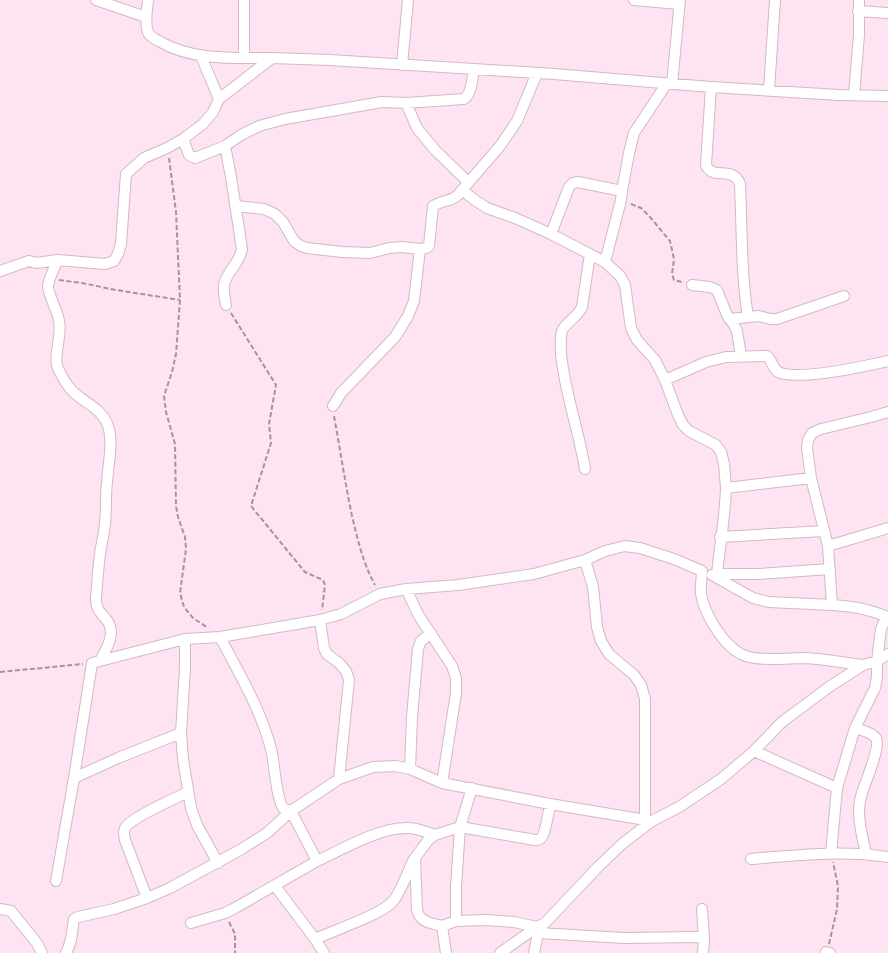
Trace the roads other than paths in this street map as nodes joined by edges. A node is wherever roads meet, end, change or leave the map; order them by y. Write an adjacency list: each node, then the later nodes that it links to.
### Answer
1 (96, 0): 11 (street)
2 (148, 0): 11 (street)
3 (244, 0): 13 (street)
4 (408, 0): 15 (street)
5 (634, 0): 8 (street)
6 (775, 0): 20 (street)
7 (859, 0): 9 (street)
8 (679, 2): 18 (street)
9 (858, 11): 10 (street); 21 (street)
10 (888, 12)
11 (146, 16): 12 (street)
12 (201, 56): 13 (street); 23 (street)
13 (244, 58): 14 (street)
14 (272, 58): 15 (street); 23 (street)
15 (402, 65): 16 (street)
16 (474, 69): 17 (street); 24 (street)
17 (537, 73): 18 (street); 27 (street)
18 (670, 83): 19 (street); 28 (street)
19 (711, 87): 20 (street); 39 (street)
20 (769, 90): 21 (street)
21 (854, 95): 22 (street)
22 (888, 96)
23 (219, 99): 25 (street)
24 (406, 102): 26 (street); 27 (street)
25 (183, 139): 26 (street); 33 (street)
26 (225, 146): 29 (street)
27 (465, 186): 30 (street); 31 (street)
28 (622, 196): 30 (street); 34 (street)
29 (236, 206): 31 (street); 38 (street)
30 (551, 234): 32 (street)
31 (420, 249): 44 (street)
32 (590, 254): 34 (street); 46 (street)
33 (58, 260): 35 (street); 66 (street)
34 (605, 262): 43 (street)
35 (0, 271)
36 (692, 285): 40 (street)
37 (844, 296): 39 (street)
38 (226, 305)
39 (748, 317): 40 (street)
40 (729, 318): 41 (street)
41 (741, 356): 42 (street); 43 (street)
42 (888, 361)
43 (665, 380): 48 (street)
44 (333, 406)
45 (888, 412): 47 (street)
46 (585, 469)
47 (811, 478): 48 (street); 50 (street)
48 (726, 488): 51 (street)
49 (888, 528): 52 (street)
50 (824, 531): 51 (street); 52 (street)
51 (720, 537): 55 (street)
52 (828, 546): 54 (street)
53 (585, 560): 55 (street); 56 (street); 80 (street)
54 (830, 569): 55 (street); 57 (street)
55 (710, 573): 57 (street); 67 (street)
56 (406, 589): 59 (street); 61 (street)
57 (832, 605): 58 (street)
58 (888, 617)
59 (320, 620): 62 (street); 73 (street)
60 (888, 622): 65 (street)
61 (431, 633): 71 (street); 74 (street)
62 (220, 637): 63 (street); 79 (street)
63 (185, 639): 66 (street); 69 (street)
64 (888, 654): 65 (street)
65 (877, 661): 67 (street); 68 (street)
66 (96, 662): 72 (street)
67 (863, 665): 70 (street)
68 (855, 728): 76 (street); 84 (street)
69 (181, 733): 72 (street); 77 (street)
70 (754, 751): 76 (street); 80 (street)
71 (410, 769): 73 (street); 74 (street)
72 (74, 778): 90 (street)
73 (339, 779): 79 (street)
74 (442, 782): 75 (street)
75 (472, 788): 78 (street); 81 (street)
76 (838, 788): 83 (street)
77 (188, 792): 89 (street); 92 (street)
78 (550, 804): 80 (street); 81 (street)
79 (291, 811): 88 (street); 89 (street)
80 (648, 820): 98 (street)
81 (460, 827): 82 (street); 95 (street)
82 (435, 835): 86 (street); 88 (street)
83 (831, 853): 84 (street); 87 (street)
84 (866, 854): 85 (street)
85 (888, 857)
86 (415, 858): 97 (street); 100 (street)
87 (751, 860)
88 (317, 861): 91 (street)
89 (218, 863): 92 (street)
90 (56, 881)
91 (275, 886): 96 (street); 100 (street)
92 (147, 898): 102 (street)
93 (702, 908): 99 (street)
94 (0, 909): 101 (street)
95 (456, 920): 97 (street); 98 (street)
96 (191, 923)
97 (442, 926): 104 (street)
98 (540, 928): 99 (street); 105 (street); 106 (street)
99 (704, 938): 107 (street)
100 (315, 939): 103 (street)
101 (42, 953)
102 (66, 953)
103 (324, 953)
104 (446, 953)
105 (500, 953)
106 (534, 953)
107 (703, 953)

